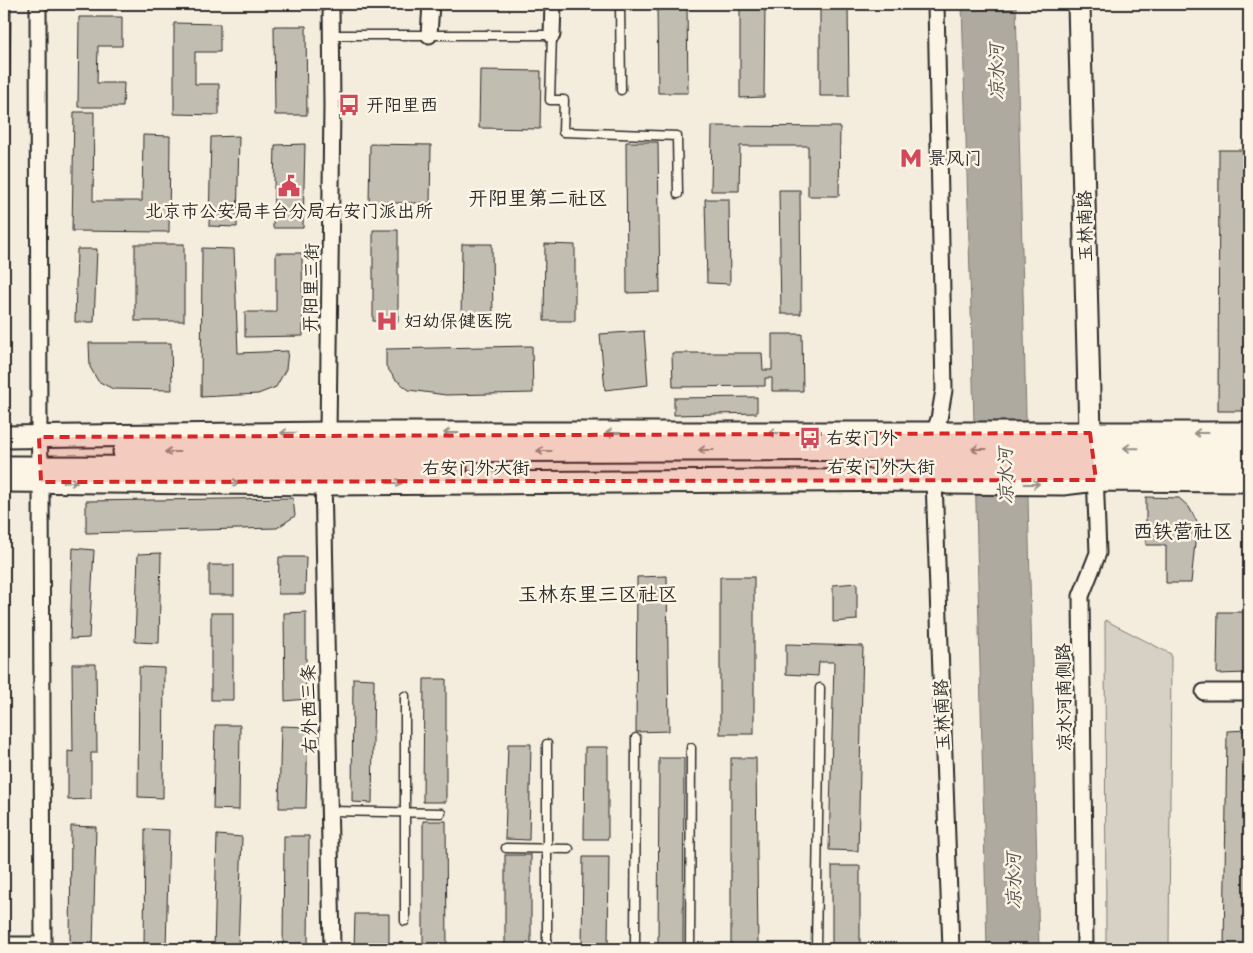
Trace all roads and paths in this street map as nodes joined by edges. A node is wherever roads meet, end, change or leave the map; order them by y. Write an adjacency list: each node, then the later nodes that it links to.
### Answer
1 (38, 4): 20 (street)
2 (331, 4): 8 (street, 开阳里三街)
3 (431, 4): 9 (street)
4 (553, 4): 10 (street)
5 (620, 4): 11 (lane)
6 (936, 4): 18 (street, 玉林南路)
7 (1079, 4): 17 (street, 玉林南路)
8 (331, 35): 9 (lane); 21 (street, 开阳里三街)
9 (429, 35): 10 (lane)
10 (552, 35): 12 (lane)
11 (620, 90)
12 (678, 194)
13 (1249, 433): 17 (street, one-way to 17)
14 (4, 437): 20 (street)
15 (1249, 450): 17 (street, one-way to 17)
16 (4, 452): 20 (street)
17 (1093, 456): 19 (street); 19 (street); 22 (street); 24 (street); 48 (street, 凉水河南侧路)
18 (943, 458): 19 (street); 19 (street, one-way to 19); 21 (street, 右安门外大街); 21 (street, one-way to 18); 47 (street, 玉林南路)
19 (1063, 458)
20 (40, 459): 21 (street, one-way to 20); 21 (street, one-way to 21); 23 (street); 25 (street); 41 (street)
21 (325, 459): 33 (street, 右外西三条)
22 (1249, 466)
23 (4, 467)
24 (1249, 481)
25 (4, 482)
26 (820, 688): 46 (lane)
27 (1204, 692): 28 (street)
28 (1249, 692)
29 (405, 696): 34 (lane)
30 (636, 738): 44 (lane)
31 (547, 744): 37 (lane)
32 (691, 748): 45 (lane)
33 (330, 811): 34 (lane); 42 (street, 右外西三条)
34 (405, 813): 35 (lane); 39 (lane)
35 (442, 813)
36 (506, 848): 37 (lane)
37 (547, 849): 38 (lane); 43 (lane)
38 (569, 849)
39 (405, 921)
40 (4, 945): 41 (street)
41 (44, 947)
42 (332, 949)
43 (547, 949)
44 (635, 949)
45 (690, 949)
46 (816, 949)
47 (951, 949)
48 (1085, 949)

